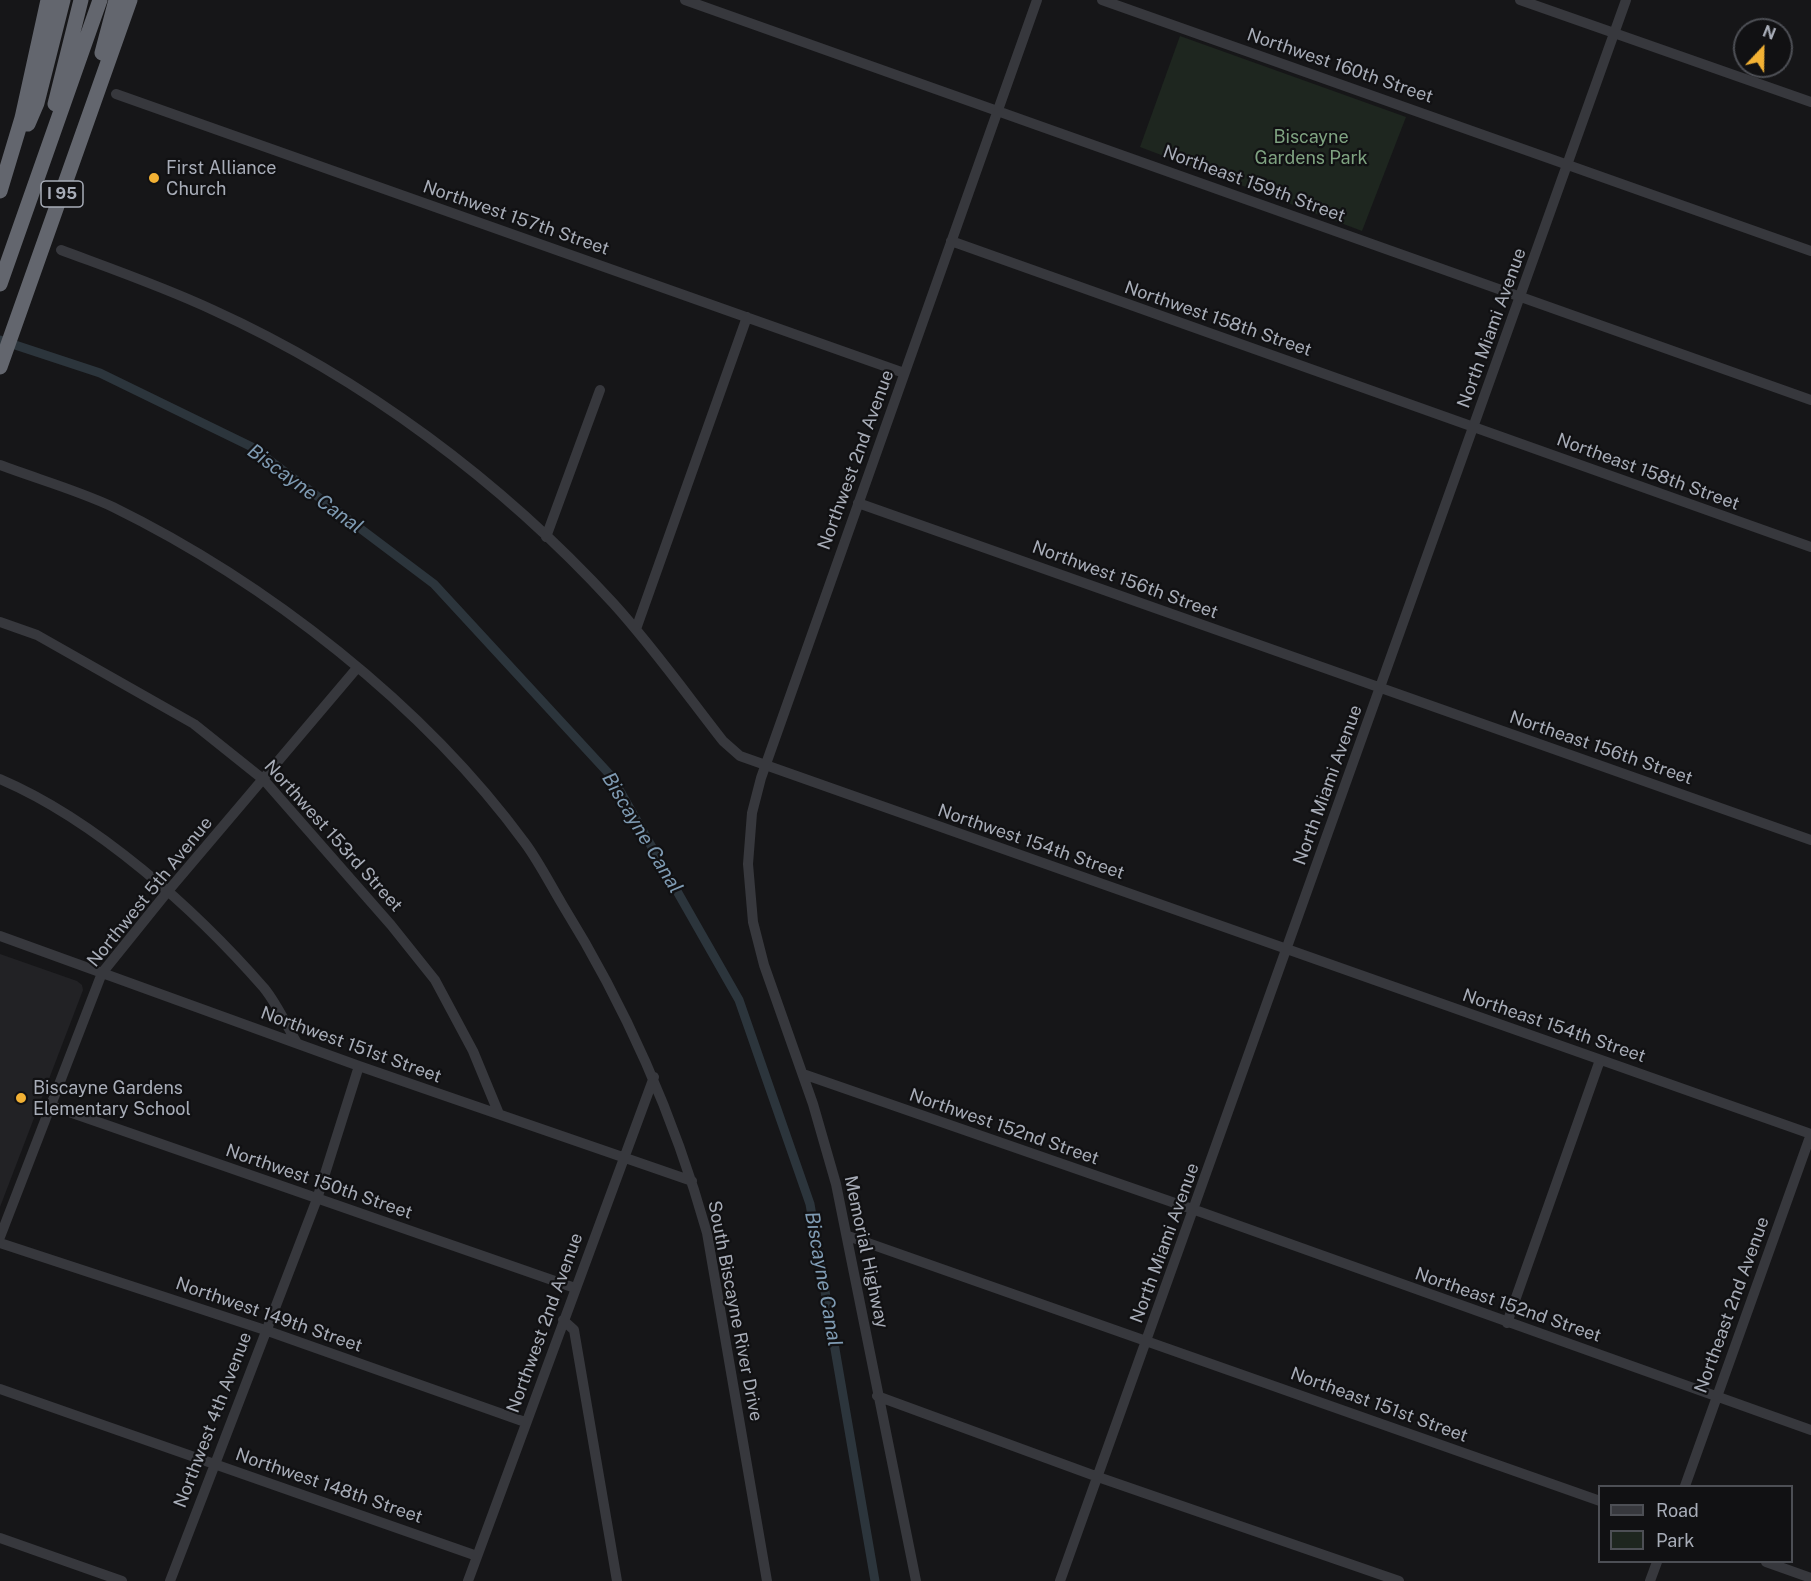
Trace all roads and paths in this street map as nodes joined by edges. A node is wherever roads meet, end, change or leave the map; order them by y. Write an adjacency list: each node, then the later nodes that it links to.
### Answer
1 (48, 0): 19 (highway)
2 (63, 0): 19 (highway)
3 (73, 0): 14 (highway)
4 (81, 0): 14 (highway)
5 (100, 0): 25 (highway)
6 (116, 0): 21 (highway)
7 (130, 0): 21 (highway, I 95)
8 (685, 0): 17 (street, Northeast 159th Street)
9 (1037, 0): 17 (street, Northwest 2nd Avenue)
10 (1102, 0): 18 (street, Northwest 160th Street)
11 (1520, 0): 13 (street)
12 (1626, 0): 13 (street, North Miami Avenue)
13 (1614, 32): 16 (street); 18 (street, North Miami Avenue)
14 (58, 92): 24 (highway)
15 (116, 94): 27 (street, Northwest 157th Street)
16 (1811, 102)
17 (998, 111): 20 (street, Northwest 2nd Avenue); 26 (street, Northeast 159th Street)
18 (1568, 164): 23 (street, Northwest 160th Street); 26 (street, North Miami Avenue)
19 (3, 184)
20 (951, 241): 29 (street, Northwest 2nd Avenue); 32 (street, Northwest 158th Street)
21 (41, 250): 28 (highway, I 95)
22 (61, 250): 35 (street, Northwest 154th Street)
23 (1811, 251)
24 (0, 269)
25 (0, 284)
26 (1521, 296): 31 (street, Northeast 159th Street); 32 (street, North Miami Avenue)
27 (747, 317): 29 (street, Northwest 157th Street); 38 (street)
28 (0, 367)
29 (904, 373): 34 (street, Northwest 2nd Avenue)
30 (600, 390): 35 (street)
31 (1811, 400)
32 (1474, 426): 36 (street, Northeast 158th Street); 40 (street, North Miami Avenue)
33 (0, 465): 39 (street, South Biscayne River Drive)
34 (858, 503): 40 (street, Northwest 156th Street); 41 (street, Northwest 2nd Avenue)
35 (546, 537): 38 (street, Northwest 154th Street)
36 (1811, 548)
37 (0, 622): 43 (street, Northwest 153rd Street)
38 (636, 629): 41 (street, Northwest 154th Street)
39 (357, 668): 43 (street, Northwest 5th Avenue); 54 (street, South Biscayne River Drive)
40 (1381, 688): 44 (street, Northeast 156th Street); 48 (street, North Miami Avenue)
41 (765, 766): 47 (street, Northwest 2nd Avenue); 48 (street, Northwest 154th Street)
42 (0, 779): 45 (street)
43 (264, 780): 45 (street, Northwest 5th Avenue); 56 (street, Northwest 153rd Street)
44 (1811, 840)
45 (168, 891): 49 (street, Northwest 5th Avenue); 50 (street)
46 (0, 936): 49 (street, Northwest 151st Street)
47 (757, 938): 53 (street, Memorial Highway)
48 (1287, 949): 51 (street, Northeast 154th Street); 61 (street, North Miami Avenue)
49 (102, 973): 50 (street, Northwest 151st Street); 55 (street, Northwest 5th Avenue)
50 (297, 1043): 52 (street, Northwest 151st Street)
51 (1600, 1059): 57 (street, Northeast 154th Street); 67 (street)
52 (359, 1066): 56 (street, Northwest 151st Street); 60 (street, Northwest 4th Avenue)
53 (803, 1074): 61 (street, Northwest 152nd Street); 62 (street, Memorial Highway)
54 (654, 1077): 58 (street, Northwest 2nd Avenue); 59 (street, South Biscayne River Drive)
55 (52, 1106): 60 (street, Northwest 150th Street); 63 (street, Northwest 5th Avenue)
56 (499, 1114): 58 (street, Northwest 151st Street)
57 (1811, 1134): 71 (street, Northeast 2nd Avenue)
58 (625, 1157): 59 (street, Northwest 151st Street); 65 (street, Northwest 2nd Avenue)
59 (693, 1181): 88 (street, South Biscayne River Drive)
60 (317, 1199): 65 (street, Northwest 150th Street); 68 (street, Northwest 4th Avenue)
61 (1195, 1210): 67 (street, Northeast 152nd Street); 69 (street, North Miami Avenue)
62 (848, 1236): 69 (street); 72 (street, Memorial Highway)
63 (0, 1237)
64 (0, 1243): 68 (street, Northwest 149th Street)
65 (575, 1288): 66 (street, Northwest 2nd Avenue)
66 (563, 1320): 73 (street, Northwest 2nd Avenue); 87 (street)
67 (1507, 1323): 71 (street, Northeast 152nd Street)
68 (265, 1330): 73 (street, Northwest 149th Street); 75 (street, Northwest 4th Avenue)
69 (1147, 1340): 76 (street, North Miami Avenue); 78 (street, Northeast 151st Street)
70 (0, 1389): 75 (street, Northwest 148th Street)
71 (1717, 1395): 74 (street, Northeast 152nd Street); 77 (street, Northeast 2nd Avenue)
72 (877, 1396): 76 (street); 89 (street, Memorial Highway)
73 (525, 1422): 80 (street, Northwest 2nd Avenue)
74 (1811, 1430)
75 (214, 1463): 80 (street, Northwest 148th Street); 85 (street, Northwest 4th Avenue)
76 (1098, 1477): 90 (street, North Miami Avenue); 91 (street)
77 (1684, 1485)
78 (1598, 1501)
79 (0, 1538): 84 (street)
80 (477, 1556): 86 (street, Northwest 2nd Avenue)
81 (1658, 1563): 92 (street)
82 (1769, 1563): 83 (street)
83 (1811, 1578)
84 (122, 1581)
85 (170, 1581)
86 (468, 1581)
87 (617, 1581)
88 (767, 1581)
89 (916, 1581)
90 (1060, 1581)
91 (1398, 1581)
92 (1650, 1581)

